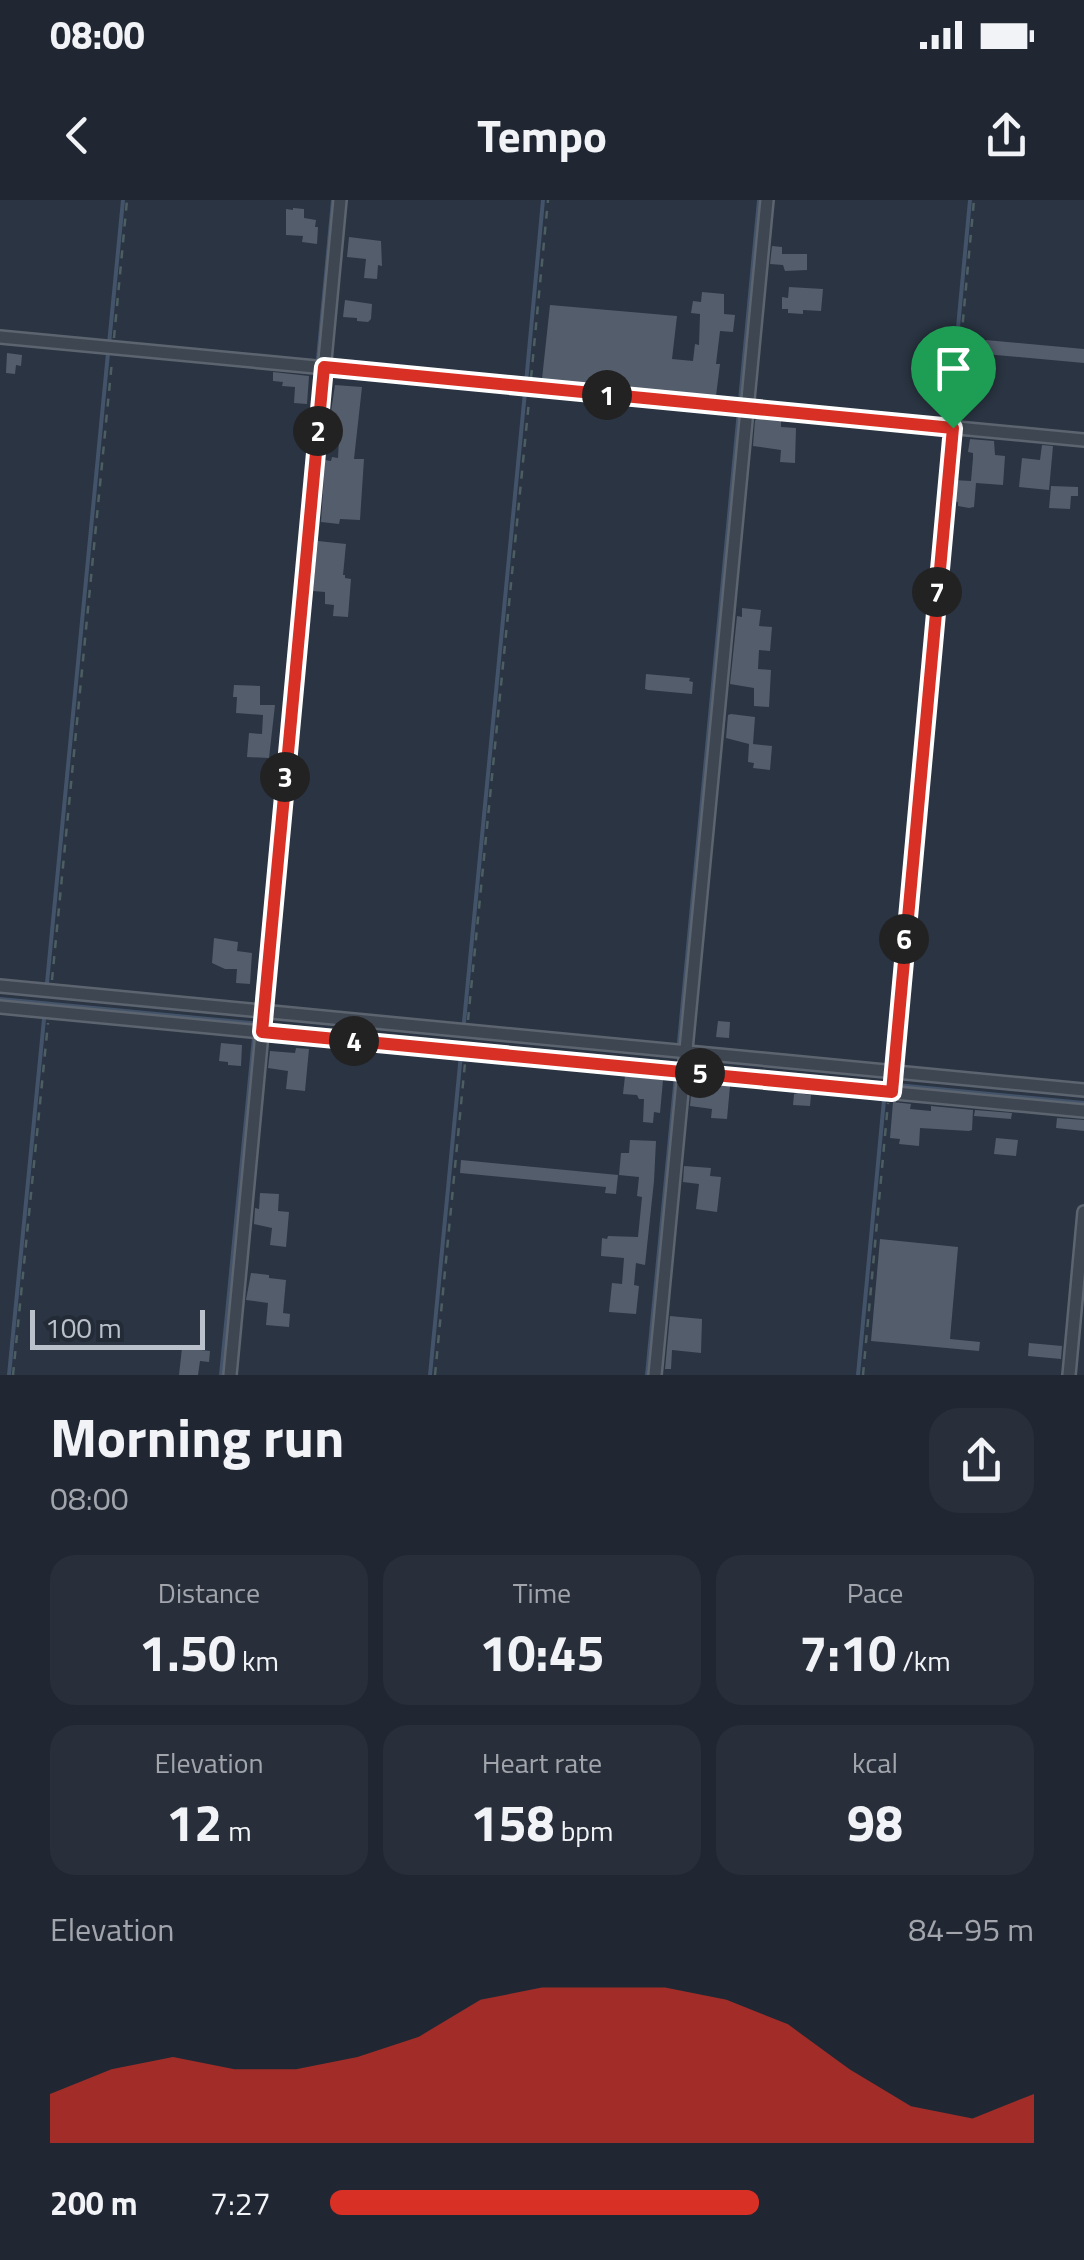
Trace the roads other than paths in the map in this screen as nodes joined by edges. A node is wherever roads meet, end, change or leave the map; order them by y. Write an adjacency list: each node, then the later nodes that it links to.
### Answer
1 (340, 200): 4 (street)
2 (767, 200): 5 (street)
3 (0, 337): 4 (street)
4 (319, 367): 5 (street); 10 (street)
5 (742, 408): 6 (street); 12 (street)
6 (1084, 440)
7 (0, 986): 8 (street)
8 (51, 1002): 9 (street); 10 (street); 10 (street)
9 (0, 1007)
10 (262, 1023): 11 (street); 11 (street); 17 (street)
11 (465, 1043): 12 (street); 12 (street)
12 (682, 1066): 13 (street); 13 (street); 18 (street)
13 (892, 1082): 14 (street); 15 (street)
14 (1084, 1090)
15 (1084, 1110)
16 (1084, 1212): 19 (street)
17 (230, 1375)
18 (655, 1375)
19 (1069, 1375)

